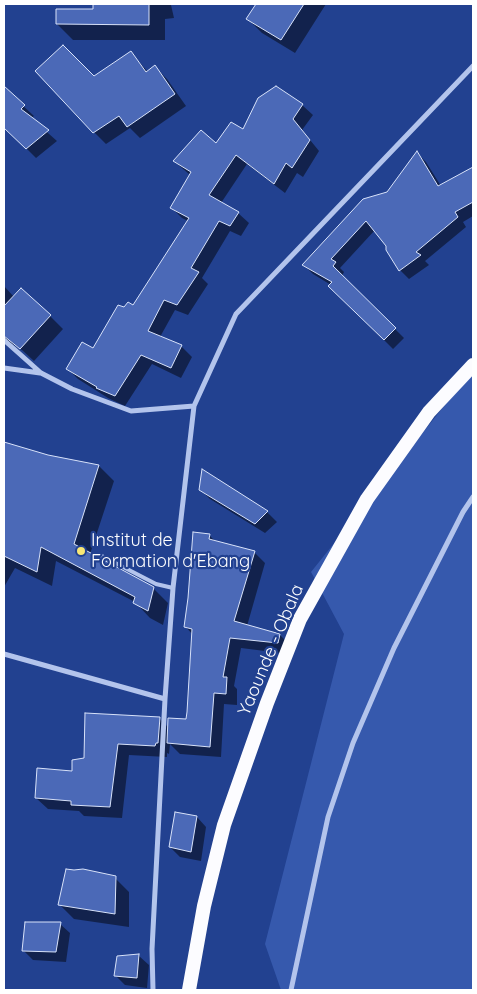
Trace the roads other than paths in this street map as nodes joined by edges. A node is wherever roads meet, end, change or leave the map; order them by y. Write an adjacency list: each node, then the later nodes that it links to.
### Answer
1 (473, 66): 6 (street)
2 (4, 340): 5 (street)
3 (473, 365): 13 (highway, Yaounde - Obala)
4 (4, 368): 5 (street)
5 (41, 373): 6 (street)
6 (194, 406): 9 (street)
7 (473, 497): 14 (street)
8 (98, 554): 9 (lane)
9 (173, 588): 11 (street)
10 (4, 654): 11 (street)
11 (165, 699): 12 (street)
12 (153, 990)
13 (189, 990)
14 (291, 990)

